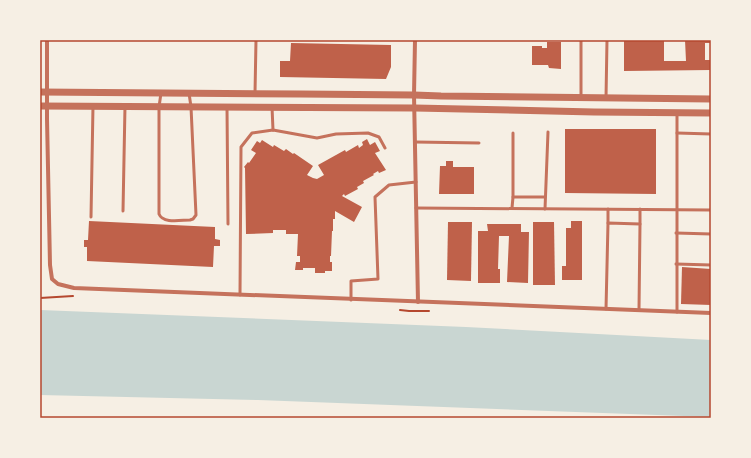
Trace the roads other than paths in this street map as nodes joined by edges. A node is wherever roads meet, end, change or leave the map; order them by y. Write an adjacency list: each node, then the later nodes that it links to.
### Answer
1 (47, 40): 6 (street)
2 (256, 40): 9 (lane)
3 (415, 40): 10 (street)
4 (581, 40): 11 (lane)
5 (607, 40): 12 (lane)
6 (43, 93): 7 (street); 15 (street)
7 (160, 93): 8 (street); 18 (lane)
8 (189, 93): 9 (street); 19 (lane)
9 (255, 93): 10 (street)
10 (414, 95): 11 (street); 22 (street)
11 (580, 97): 12 (street)
12 (606, 98): 13 (street)
13 (677, 98): 14 (street); 23 (street)
14 (711, 99)
15 (43, 106): 16 (street); 52 (street)
16 (93, 106): 17 (street); 44 (lane)
17 (125, 106): 18 (street); 43 (lane)
18 (159, 107): 19 (street); 19 (lane)
19 (191, 107): 20 (street)
20 (227, 107): 21 (street); 46 (lane)
21 (272, 107): 22 (street); 25 (lane)
22 (415, 108): 23 (street); 30 (street)
23 (677, 112): 24 (street); 28 (lane)
24 (711, 113)
25 (273, 130): 32 (lane); 52 (lane)
26 (548, 132): 35 (lane)
27 (513, 133): 34 (lane)
28 (677, 133): 29 (lane); 41 (lane)
29 (711, 134)
30 (415, 142): 31 (lane); 33 (street)
31 (479, 143)
32 (384, 148)
33 (416, 182): 36 (street); 53 (lane)
34 (513, 197): 35 (lane); 37 (lane)
35 (545, 198): 38 (lane)
36 (416, 208): 37 (lane); 54 (street)
37 (512, 208): 38 (lane)
38 (544, 209): 39 (lane)
39 (608, 209): 40 (lane); 45 (lane)
40 (640, 209): 41 (lane); 47 (lane)
41 (676, 210): 42 (lane); 48 (lane)
42 (711, 210)
43 (123, 211)
44 (91, 216)
45 (608, 223): 47 (lane); 55 (lane)
46 (228, 224)
47 (640, 224): 56 (lane)
48 (676, 233): 49 (lane); 50 (lane)
49 (711, 234)
50 (676, 264): 51 (lane); 57 (lane)
51 (711, 265)
52 (240, 295): 53 (street)
53 (351, 300): 54 (street)
54 (418, 302): 55 (street)
55 (606, 309): 56 (street)
56 (639, 310): 57 (street)
57 (677, 312): 58 (street)
58 (711, 313)

